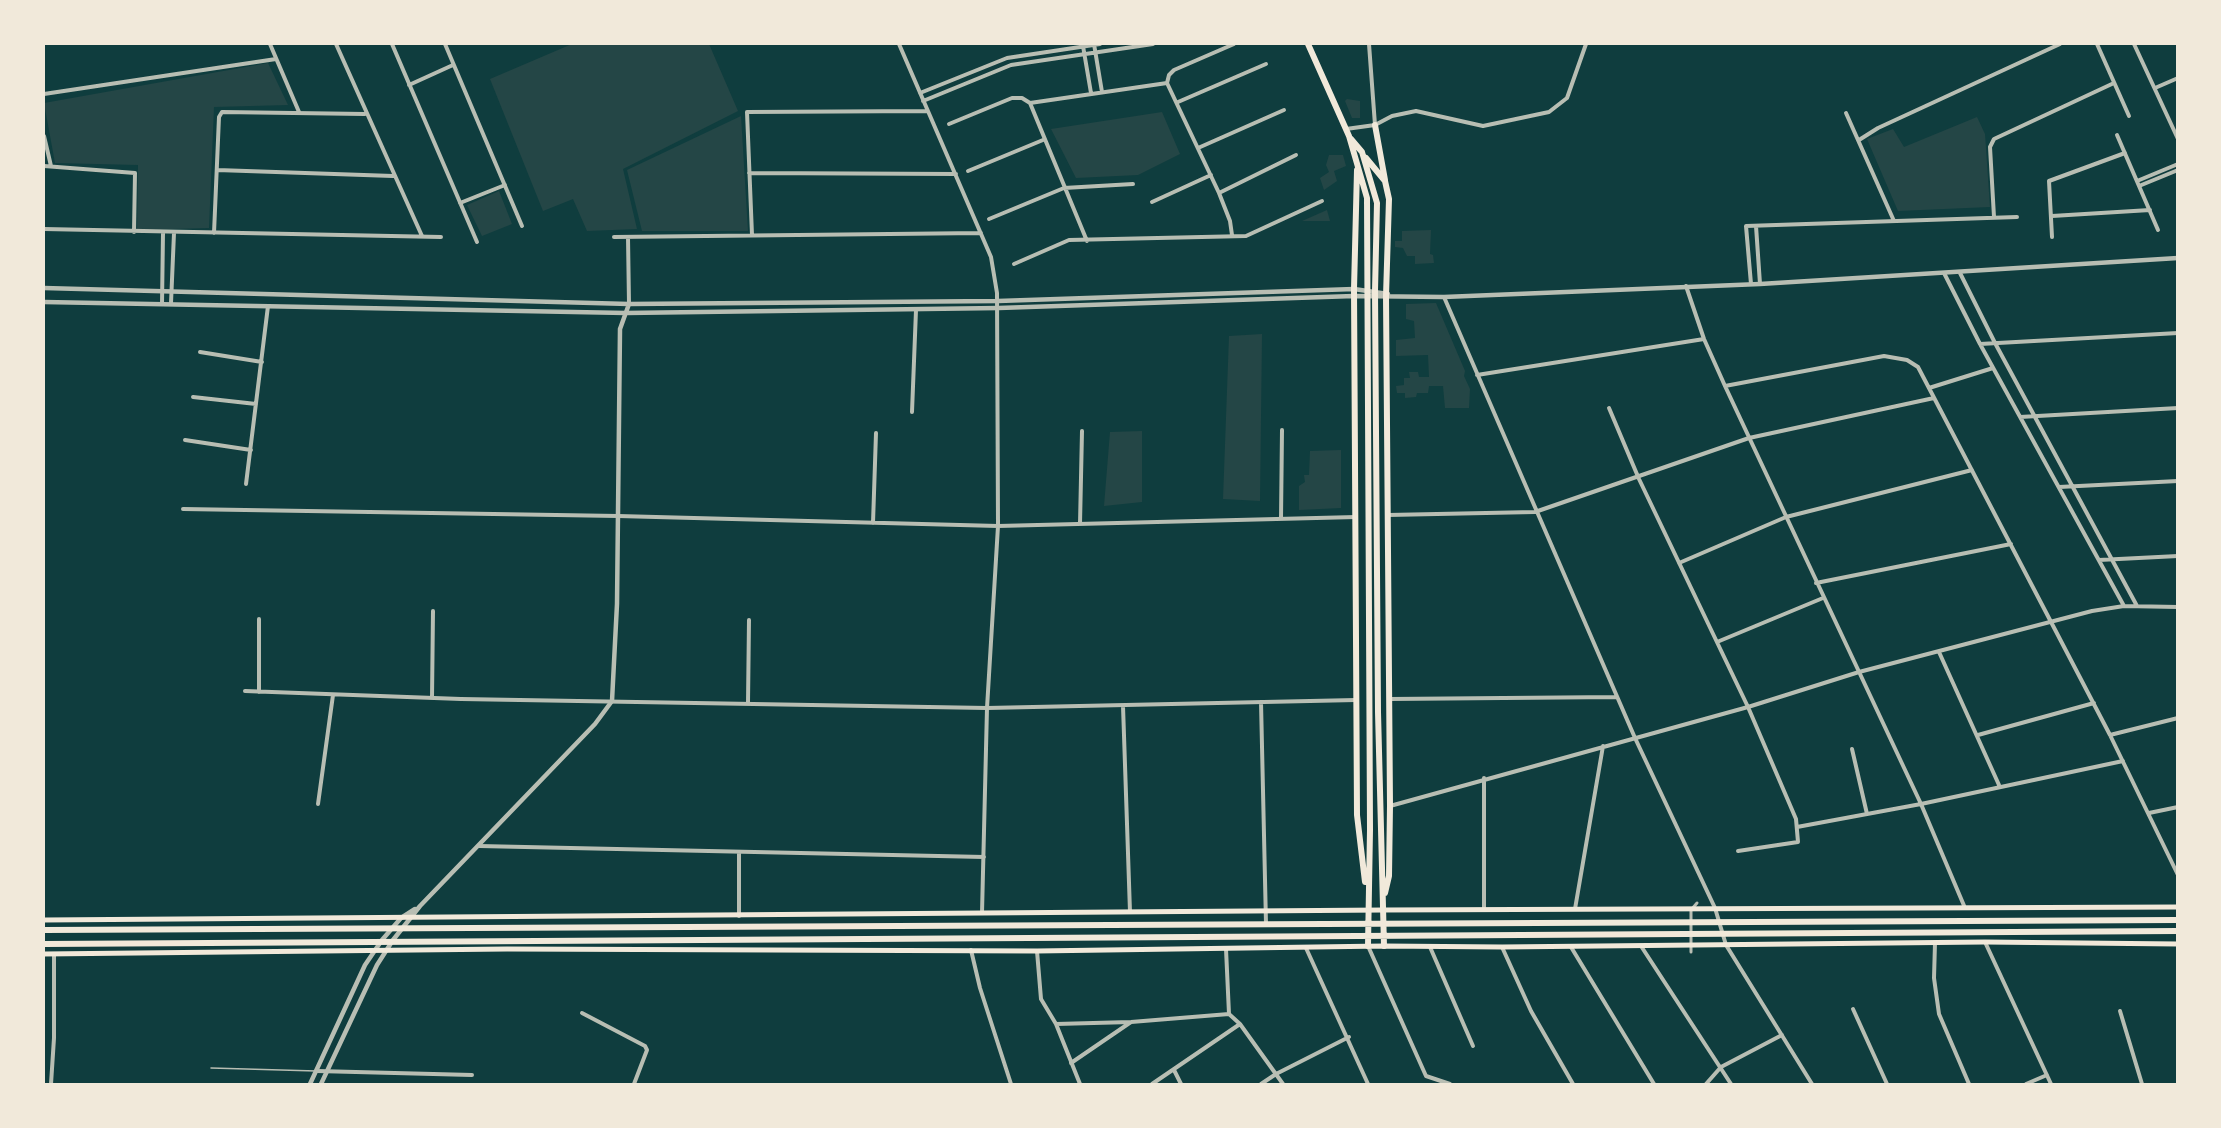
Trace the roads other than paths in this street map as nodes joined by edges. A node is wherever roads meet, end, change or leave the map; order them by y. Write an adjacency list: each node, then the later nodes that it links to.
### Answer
1 (270, 44): 21 (street)
2 (336, 44): 40 (street)
3 (392, 44): 27 (street)
4 (445, 44): 23 (street)
5 (899, 44): 30 (street)
6 (1101, 44): 16 (street)
7 (1144, 44): 8 (street); 17 (street)
8 (1153, 44)
9 (1234, 44): 25 (street)
10 (1308, 44): 44 (main road)
11 (1369, 44): 43 (street)
12 (1586, 44): 43 (street)
13 (2060, 44): 50 (street)
14 (2097, 44): 26 (street)
15 (2134, 44): 28 (street)
16 (1094, 45): 18 (street); 19 (street)
17 (1134, 45): 19 (street)
18 (1083, 46): 20 (street); 30 (street)
19 (1095, 52): 20 (street); 29 (street)
20 (1084, 54): 31 (street); 33 (street)
21 (276, 59): 32 (street); 38 (street)
22 (1266, 63): 34 (street)
23 (453, 65): 27 (street); 69 (street)
24 (2178, 78): 28 (street)
25 (1167, 83): 29 (street); 34 (street)
26 (2114, 83): 41 (street); 78 (street)
27 (409, 85): 74 (street)
28 (2155, 88): 48 (street)
29 (1102, 92): 31 (street)
30 (920, 93): 33 (street)
31 (1091, 93): 35 (street)
32 (44, 94)
33 (923, 101): 37 (street)
34 (1178, 102): 51 (street)
35 (1030, 103): 42 (street); 49 (street)
36 (1284, 110): 51 (street)
37 (928, 111): 62 (street); 63 (street)
38 (299, 112): 40 (street); 59 (street)
39 (1846, 113): 50 (street)
40 (365, 114): 65 (street)
41 (2128, 116)
42 (949, 124)
43 (1375, 125): 44 (street); 66 (main road)
44 (1345, 129): 47 (main road)
45 (2116, 135): 53 (street)
46 (44, 136): 57 (street)
47 (1349, 136): 52 (main road); 58 (main road)
48 (2178, 139)
49 (1043, 140): 61 (street); 71 (street)
50 (1859, 140): 81 (street)
51 (1198, 148): 64 (street)
52 (1362, 152): 66 (main road); 111 (main road)
53 (2125, 153): 67 (street); 77 (street)
54 (1296, 155): 72 (street)
55 (2178, 164): 67 (street)
56 (44, 166): 57 (street)
57 (51, 166): 86 (street)
58 (1357, 166): 110 (main road); 111 (main road)
59 (217, 170): 65 (street); 89 (street)
60 (2178, 170): 70 (street)
61 (968, 171)
62 (748, 173): 63 (street); 93 (street)
63 (956, 174): 90 (street)
64 (1211, 175): 72 (street); 75 (street)
65 (393, 176): 92 (street)
66 (1385, 181): 112 (main road)
67 (2137, 181): 70 (street)
68 (1133, 184): 71 (street)
69 (505, 185): 74 (street); 82 (street)
70 (2139, 186): 76 (street)
71 (1064, 188): 80 (street); 98 (street)
72 (1219, 193): 91 (street)
73 (1322, 201): 91 (street)
74 (460, 202): 99 (street)
75 (1152, 202)
76 (2150, 210): 77 (street); 85 (street)
77 (2051, 216): 97 (street)
78 (1994, 217): 79 (street); 81 (street)
79 (2017, 217)
80 (989, 219)
81 (1894, 220): 83 (street)
82 (522, 226)
83 (1756, 226): 104 (street); 105 (street)
84 (44, 229): 86 (street)
85 (2158, 230)
86 (134, 232): 87 (street)
87 (163, 233): 88 (street); 108 (street)
88 (174, 233): 89 (street); 109 (street)
89 (214, 233): 92 (street)
90 (981, 233): 93 (street); 114 (street)
91 (1232, 235): 98 (street)
92 (422, 236): 94 (street)
93 (752, 236): 96 (street)
94 (441, 237)
95 (614, 237): 96 (street)
96 (628, 237): 118 (street)
97 (2052, 237)
98 (1087, 241): 101 (street)
99 (477, 242)
100 (2178, 258): 103 (street)
101 (1014, 264)
102 (1944, 273): 103 (street); 105 (street); 125 (street)
103 (1960, 273): 126 (street)
104 (1751, 284): 105 (street); 106 (street)
105 (1760, 284)
106 (1686, 286): 113 (street); 124 (street)
107 (44, 288): 108 (street)
108 (162, 292): 109 (street); 117 (street)
109 (172, 292): 116 (street); 118 (street)
110 (1354, 293): 111 (street); 114 (street); 120 (street); 157 (main road)
111 (1371, 294): 112 (street); 215 (main road); 216 (main road)
112 (1386, 295): 113 (street); 155 (main road)
113 (1444, 297): 130 (street)
114 (998, 301): 118 (street); 120 (street)
115 (44, 302): 117 (street)
116 (171, 303): 117 (street); 119 (street)
117 (162, 304)
118 (629, 304): 122 (street)
119 (268, 306): 122 (street); 128 (street)
120 (999, 308): 121 (street); 162 (street)
121 (916, 310): 122 (street); 138 (street)
122 (626, 313): 156 (street)
123 (2178, 333): 126 (street)
124 (1704, 339): 130 (street); 131 (street)
125 (1980, 344): 126 (street); 129 (street)
126 (1995, 344): 140 (street)
127 (200, 352): 128 (street)
128 (261, 362): 135 (street)
129 (1992, 368): 132 (street); 139 (street)
130 (1477, 375): 154 (street)
131 (1725, 386): 132 (street); 144 (street)
132 (1929, 388): 134 (street)
133 (193, 397): 135 (street)
134 (1934, 398): 144 (street); 147 (street)
135 (256, 404): 146 (street)
136 (1609, 408): 148 (street)
137 (2178, 408): 140 (street)
138 (912, 412)
139 (2020, 417): 140 (street); 152 (street)
140 (2034, 417): 151 (street)
141 (1282, 430): 159 (street)
142 (1082, 431): 161 (street)
143 (876, 433): 160 (street)
144 (1749, 438): 148 (street); 158 (street)
145 (185, 440): 146 (street)
146 (251, 450): 150 (street)
147 (1972, 470): 158 (street); 163 (street)
148 (1639, 478): 154 (street); 167 (street)
149 (2178, 481): 151 (street)
150 (246, 484)
151 (2073, 487): 152 (street); 165 (street)
152 (2059, 488): 166 (street)
153 (183, 509): 156 (street)
154 (1535, 512): 155 (street); 183 (street)
155 (1387, 515): 185 (main road)
156 (618, 516): 160 (street); 186 (street)
157 (1357, 517): 159 (street); 187 (main road)
158 (1786, 518): 167 (street); 168 (street)
159 (1281, 519): 161 (street)
160 (873, 523): 162 (street)
161 (1080, 524): 162 (street)
162 (998, 526): 193 (street)
163 (2011, 544): 168 (street); 176 (street)
164 (2178, 556): 165 (street)
165 (2112, 559): 166 (street); 171 (street)
166 (2099, 560): 170 (street)
167 (1679, 562): 177 (street)
168 (1816, 583): 169 (street)
169 (1823, 598): 177 (street); 179 (street)
170 (2124, 606): 171 (street); 176 (street)
171 (2138, 607): 172 (street)
172 (2178, 607)
173 (433, 611): 184 (street)
174 (259, 619): 181 (street)
175 (749, 620): 189 (street)
176 (2052, 622): 178 (street); 190 (street)
177 (1717, 642): 192 (street)
178 (1939, 652): 179 (street); 195 (street)
179 (1859, 672): 192 (street); 204 (street)
180 (245, 691): 181 (street)
181 (259, 692): 182 (street)
182 (333, 695): 184 (street); 203 (street)
183 (1617, 697): 185 (street); 197 (street)
184 (432, 698): 186 (street)
185 (1388, 699): 205 (main road)
186 (612, 700): 189 (street); 210 (street)
187 (1356, 700): 188 (street); 215 (main road)
188 (1261, 702): 191 (street); 226 (street)
189 (748, 703): 193 (street)
190 (2094, 703): 195 (street); 196 (street)
191 (1124, 706): 193 (street); 227 (street)
192 (1748, 707): 197 (street); 209 (street)
193 (987, 708): 213 (street)
194 (2178, 718): 196 (street)
195 (1978, 735): 202 (street)
196 (2110, 735): 200 (street)
197 (1635, 738): 198 (street); 220 (street)
198 (1603, 746): 201 (street); 222 (street)
199 (1852, 749): 208 (street)
200 (2123, 761): 202 (street); 207 (street)
201 (1484, 778): 205 (street); 225 (street)
202 (2000, 785): 204 (street)
203 (318, 804)
204 (1921, 804): 208 (street); 221 (street)
205 (1390, 806): 216 (main road)
206 (2178, 807): 207 (street)
207 (2149, 813): 214 (street)
208 (1867, 814): 209 (street)
209 (1797, 827): 212 (street)
210 (478, 846): 211 (street); 218 (street)
211 (739, 852): 213 (street); 230 (street)
212 (1738, 852)
213 (984, 857): 228 (street)
214 (2178, 874)
215 (1367, 891): 223 (main road)
216 (1384, 896): 224 (main road)
217 (1697, 903): 266 (street)
218 (420, 906): 231 (street); 232 (street)
219 (2178, 907): 221 (main road)
220 (1715, 908): 221 (main road); 222 (main road); 235 (street)
221 (1965, 908)
222 (1575, 909): 225 (main road)
223 (1368, 910): 224 (main road); 226 (main road); 237 (main road)
224 (1384, 910): 225 (main road); 238 (main road)
225 (1484, 910)
226 (1266, 912): 227 (main road); 236 (street)
227 (1130, 913): 228 (main road)
228 (982, 914): 229 (main road)
229 (900, 915): 230 (main road); 239 (main road)
230 (739, 916): 232 (main road)
231 (401, 918): 232 (main road); 233 (main road); 240 (street)
232 (410, 918): 241 (street)
233 (44, 920)
234 (2178, 920): 235 (main road)
235 (1720, 923): 238 (main road); 244 (street)
236 (1266, 924): 237 (main road); 239 (main road)
237 (1368, 924): 238 (main road); 245 (main road)
238 (1384, 924): 246 (main road)
239 (900, 926): 241 (main road)
240 (392, 928): 241 (main road); 242 (main road); 247 (street)
241 (403, 929): 248 (street)
242 (44, 930)
243 (2178, 931): 244 (main road)
244 (1723, 932): 246 (main road); 253 (street)
245 (1368, 935): 246 (main road); 248 (main road); 254 (main road)
246 (1384, 935): 255 (main road)
247 (382, 940): 248 (main road); 251 (main road); 264 (street)
248 (393, 940): 265 (street)
249 (1985, 942): 250 (main road); 252 (main road); 287 (street)
250 (1935, 943): 253 (main road); 306 (street)
251 (44, 944)
252 (2178, 944)
253 (1726, 945): 258 (main road); 276 (street)
254 (1368, 946): 255 (main road); 260 (main road); 299 (street)
255 (1384, 946): 256 (main road)
256 (1429, 946): 259 (main road); 278 (street)
257 (1571, 946): 258 (main road); 259 (main road); 301 (street)
258 (1641, 946): 280 (street)
259 (1502, 947): 300 (street)
260 (1306, 948): 261 (main road); 277 (street)
261 (1226, 949): 263 (main road); 272 (street)
262 (971, 950): 263 (main road); 265 (main road); 292 (street)
263 (1037, 951): 274 (street)
264 (374, 952): 265 (main road); 268 (main road); 283 (street)
265 (384, 952): 284 (street)
266 (1691, 952)
267 (44, 954): 268 (main road)
268 (54, 954): 288 (street)
269 (1853, 1009): 305 (street)
270 (2120, 1011): 309 (street)
271 (582, 1013): 291 (street)
272 (1229, 1014): 273 (street); 275 (street)
273 (1131, 1022): 274 (street); 279 (street)
274 (1056, 1024): 279 (street)
275 (1240, 1024): 282 (street); 285 (street)
276 (1782, 1035): 280 (street); 304 (street)
277 (1349, 1037): 285 (street); 298 (street)
278 (1473, 1046)
279 (1071, 1063): 293 (street)
280 (1721, 1067): 302 (street); 303 (street)
281 (211, 1068): 283 (lane)
282 (1174, 1070): 294 (street); 295 (street)
283 (316, 1071): 284 (street); 289 (street)
284 (328, 1071): 286 (street); 290 (street)
285 (1276, 1074): 296 (street); 297 (street)
286 (472, 1075)
287 (2048, 1075): 307 (street); 308 (street)
288 (51, 1084)
289 (310, 1084)
290 (321, 1084)
291 (634, 1084)
292 (1011, 1084)
293 (1080, 1084)
294 (1152, 1084)
295 (1181, 1084)
296 (1261, 1084)
297 (1283, 1084)
298 (1368, 1084)
299 (1450, 1084)
300 (1573, 1084)
301 (1654, 1084)
302 (1706, 1084)
303 (1731, 1084)
304 (1812, 1084)
305 (1887, 1084)
306 (1969, 1084)
307 (2026, 1084)
308 (2051, 1084)
309 (2142, 1084)

